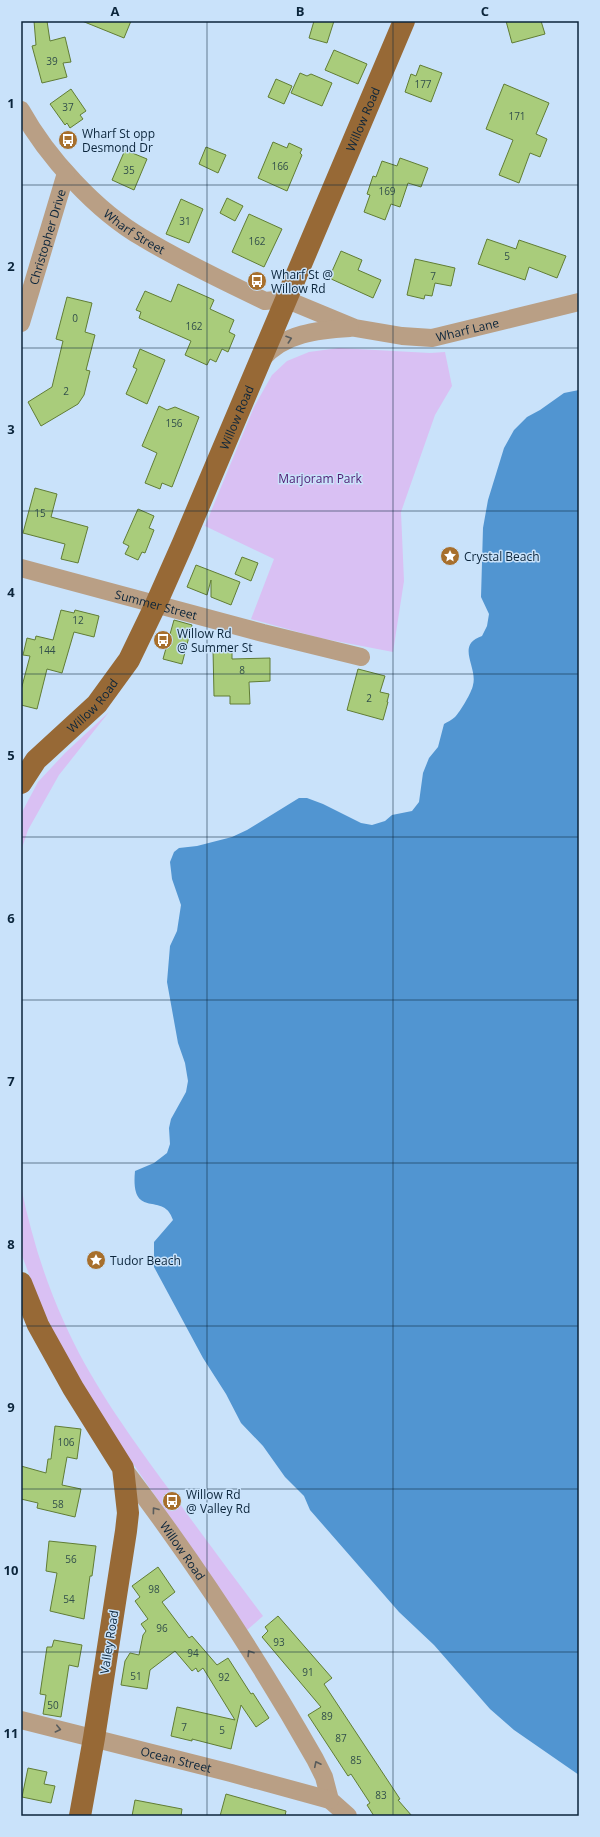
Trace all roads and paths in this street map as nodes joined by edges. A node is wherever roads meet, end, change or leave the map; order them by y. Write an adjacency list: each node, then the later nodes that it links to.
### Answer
1 (404, 21): 4 (main road, Willow Road)
2 (21, 110): 3 (street, Wharf Street)
3 (66, 174): 4 (street, Wharf Street); 6 (street, Christopher Drive)
4 (285, 299): 7 (street, Wharf Lane); 8 (main road, Willow Road)
5 (579, 302): 7 (street, Wharf Lane)
6 (21, 323)
7 (355, 328): 8 (street, Wharf Lane, one-way to 7)
8 (259, 362): 10 (main road, Willow Road)
9 (21, 568): 10 (street, Summer Street)
10 (156, 604): 11 (street, Summer Street); 12 (main road, Willow Road)
11 (361, 657)
12 (21, 784)
13 (21, 1283): 14 (main road, Willow Road)
14 (123, 1468): 16 (main road, Valley Road); 17 (street, Willow Road, one-way to 14)
15 (21, 1720): 16 (street, Ocean Street, one-way to 16)
16 (94, 1738): 17 (street, Ocean Street); 18 (main road, Valley Road)
17 (329, 1808): 19 (street)
18 (80, 1816)
19 (348, 1816)

